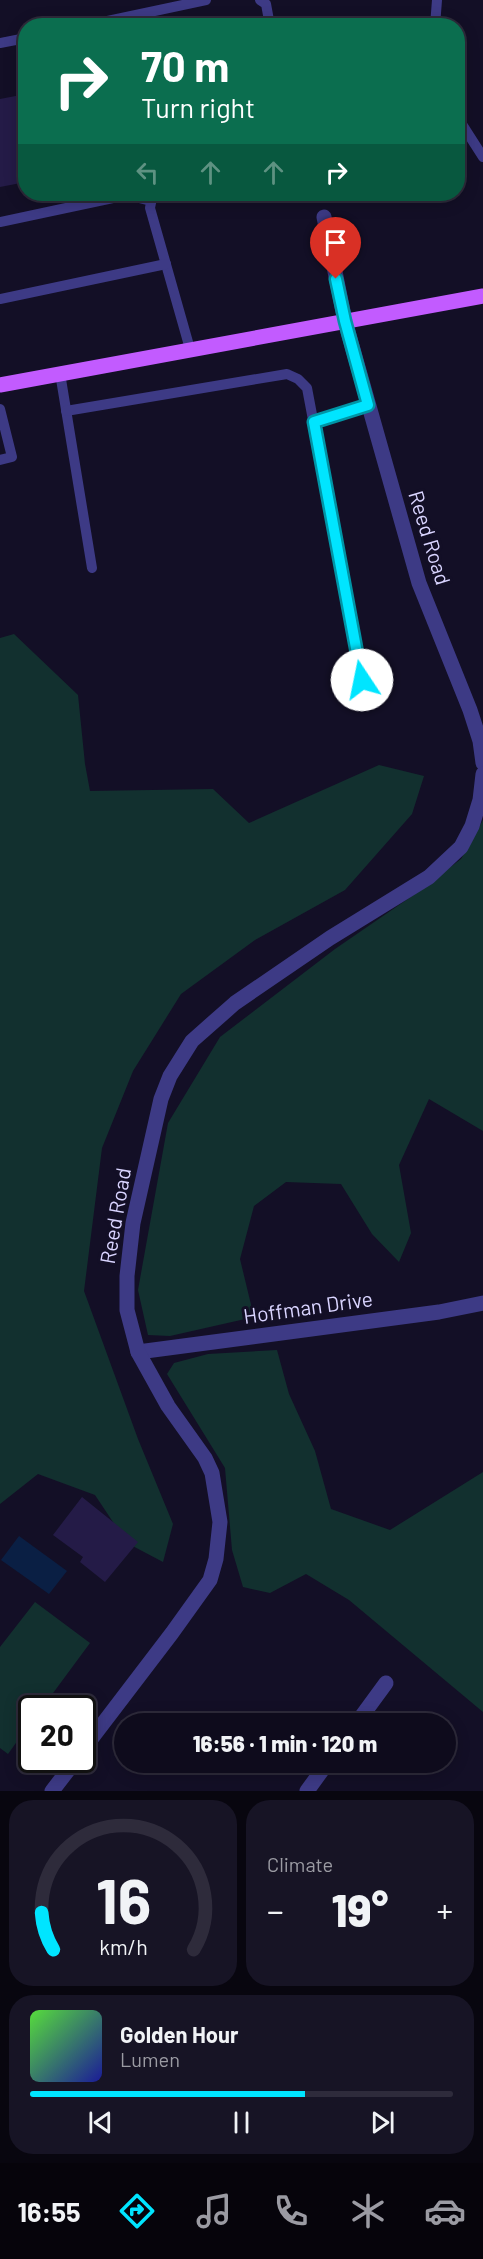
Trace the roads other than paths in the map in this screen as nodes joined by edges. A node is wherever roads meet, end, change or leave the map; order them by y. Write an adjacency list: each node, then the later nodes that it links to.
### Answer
1 (206, 0): 4 (lane)
2 (260, 0): 5 (lane)
3 (437, 0): 6 (lane)
4 (122, 18)
5 (269, 18)
6 (436, 18)
7 (18, 40): 8 (lane)
8 (0, 43)
9 (465, 129): 10 (lane)
10 (483, 157)
11 (99, 201): 14 (lane)
12 (153, 201): 15 (lane)
13 (324, 216): 18 (street, Reed Road)
14 (0, 222)
15 (166, 264): 17 (lane); 19 (lane)
16 (483, 296): 18 (main road)
17 (0, 299)
18 (345, 321): 19 (main road); 22 (street, Reed Road)
19 (190, 348): 20 (main road)
20 (60, 374): 21 (main road); 24 (lane)
21 (0, 385)
22 (368, 405): 25 (lane); 29 (street, Reed Road)
23 (0, 409): 26 (lane)
24 (66, 411): 25 (lane); 27 (lane)
25 (314, 422): 28 (lane)
26 (0, 460)
27 (92, 568)
28 (362, 680)
29 (483, 763)
30 (483, 774): 32 (street, Reed Road)
31 (483, 1303): 32 (street, Hoffman Drive)
32 (138, 1352): 35 (street, Reed Road)
33 (386, 1683): 34 (street)
34 (364, 1713)
35 (96, 1732)
36 (66, 1773): 38 (street)
37 (320, 1773): 39 (street)
38 (52, 1791)
39 (307, 1791)

